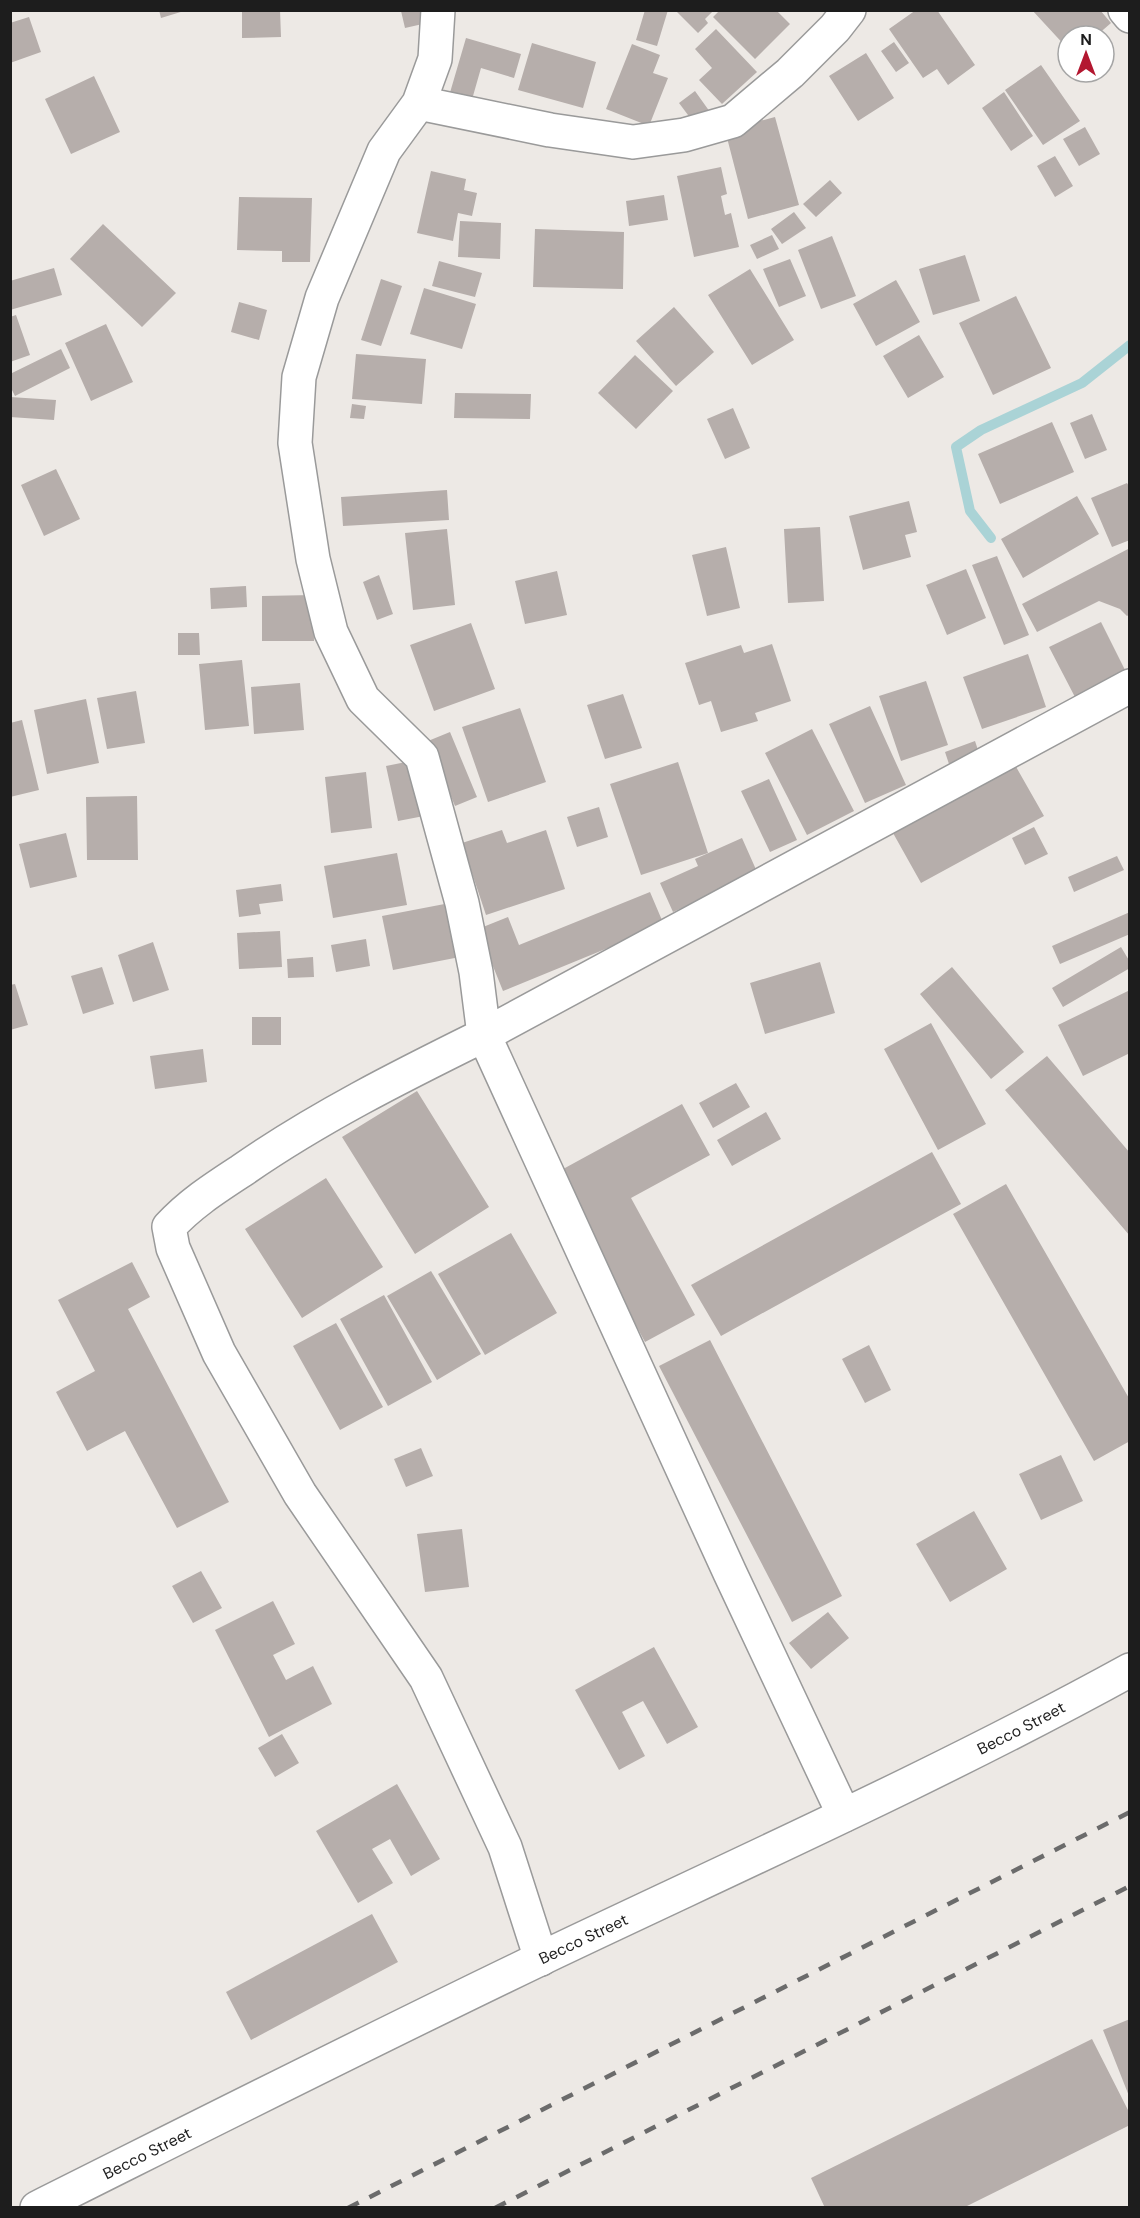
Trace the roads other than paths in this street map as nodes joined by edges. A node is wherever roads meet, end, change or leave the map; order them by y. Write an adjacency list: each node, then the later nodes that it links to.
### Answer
1 (438, 10): 5 (street)
2 (849, 10): 5 (street)
3 (1125, 10): 4 (street)
4 (1130, 16)
5 (418, 103): 7 (street)
6 (1130, 686): 7 (street)
7 (484, 1035): 9 (street); 10 (street)
8 (1130, 1670): 9 (street, Becco Street)
9 (844, 1815): 10 (street, Becco Street)
10 (541, 1959): 11 (street, Becco Street)
11 (37, 2208)

